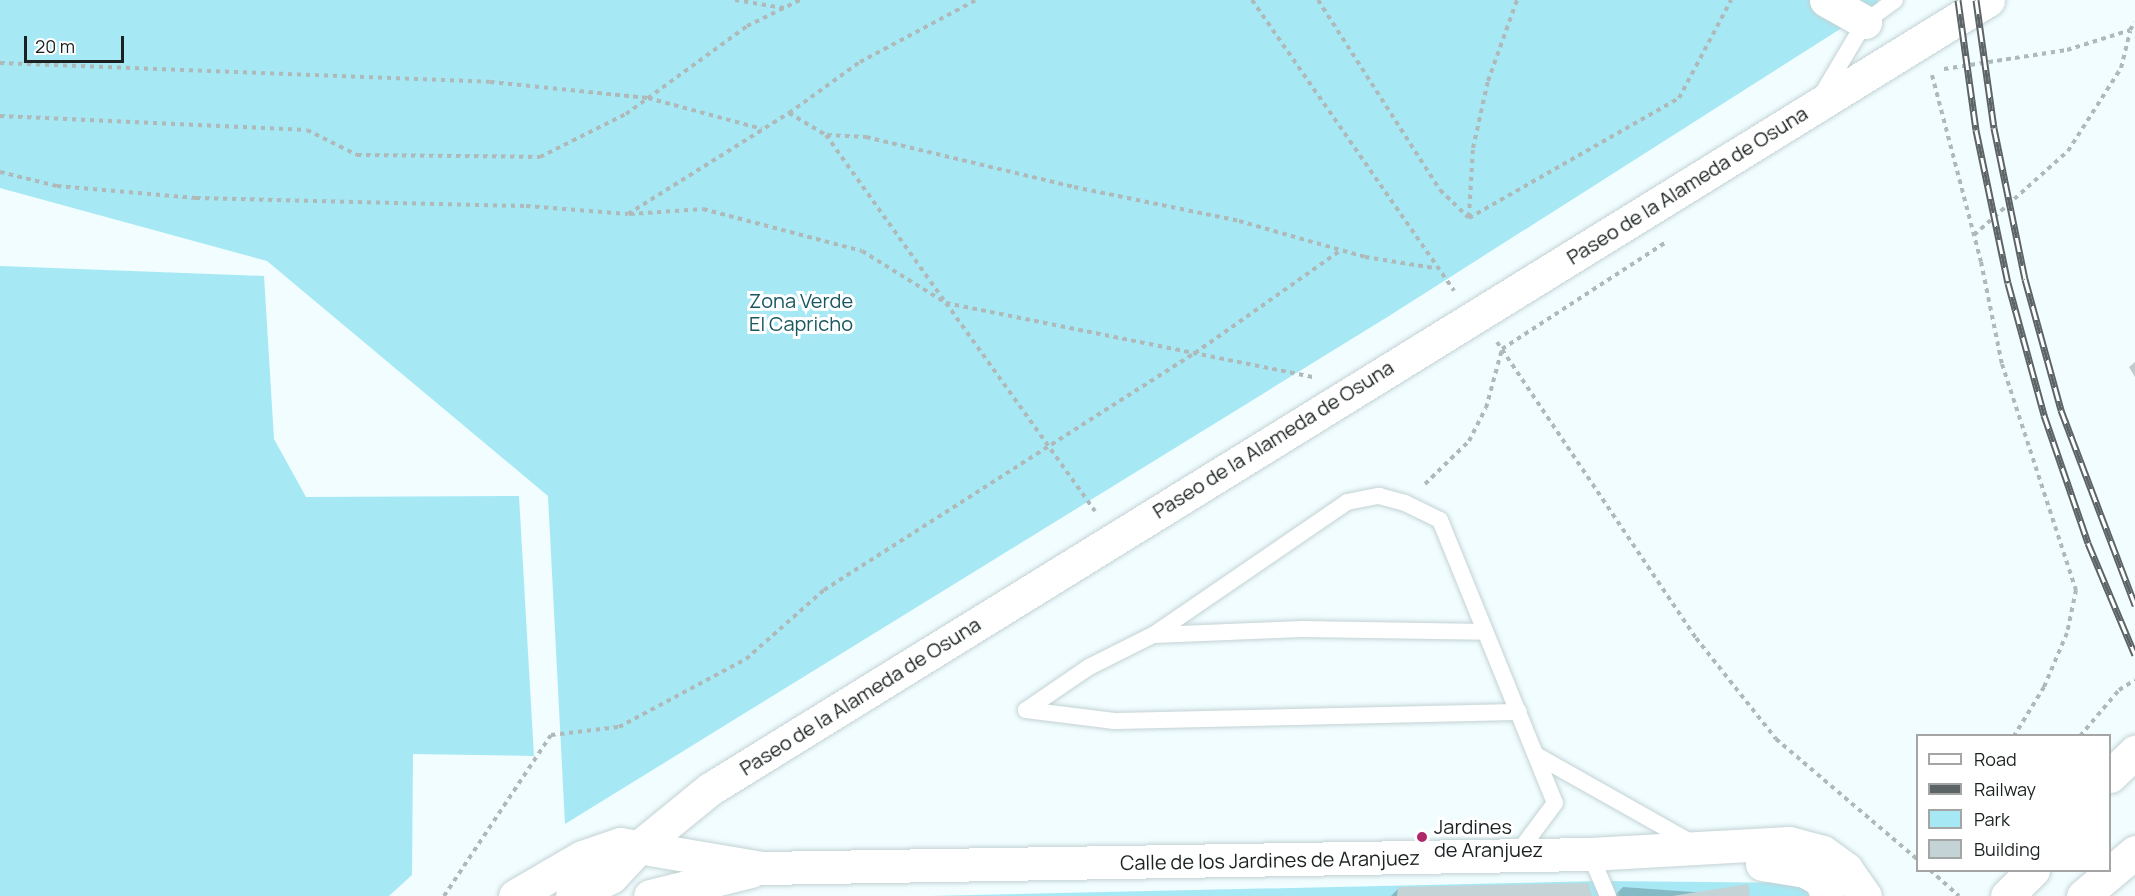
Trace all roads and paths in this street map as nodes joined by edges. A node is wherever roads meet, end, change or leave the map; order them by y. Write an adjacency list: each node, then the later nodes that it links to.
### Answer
1 (735, 0): 11 (path)
2 (800, 0): 11 (path)
3 (976, 0): 20 (path)
4 (1252, 0): 30 (path)
5 (1318, 0): 26 (path)
6 (1517, 0): 26 (path)
7 (1731, 0): 26 (path)
8 (1826, 0): 12 (street)
9 (1895, 0): 12 (lane)
10 (1988, 0): 19 (street, Paseo de la Alameda de Osuna)
11 (784, 8): 18 (path)
12 (1865, 22): 19 (lane)
13 (2135, 22): 14 (path)
14 (2130, 30): 16 (path); 27 (path)
15 (0, 63): 18 (path)
16 (1931, 71): 17 (path); 27 (path)
17 (1921, 77)
18 (648, 98): 21 (path); 22 (path)
19 (1814, 107): 49 (street, Paseo de la Alameda de Osuna)
20 (789, 113): 22 (path); 23 (path)
21 (0, 116)
22 (763, 129): 25 (path)
23 (826, 135): 29 (path); 32 (path)
24 (0, 172): 25 (path)
25 (628, 214): 32 (path)
26 (1469, 218)
27 (1974, 235): 44 (path)
28 (1675, 236): 34 (path)
29 (1341, 250): 30 (path); 35 (path)
30 (1435, 268): 31 (path)
31 (1460, 298)
32 (946, 303): 35 (path); 37 (path)
33 (1491, 335): 34 (path)
34 (1502, 349): 38 (path); 55 (path)
35 (1195, 353): 36 (path); 37 (path)
36 (1326, 380)
37 (1049, 446): 39 (path); 59 (path)
38 (1405, 503): 40 (lane); 41 (lane)
39 (1098, 514)
40 (1485, 632): 41 (lane); 43 (lane)
41 (1153, 635): 43 (lane)
42 (2135, 680): 45 (path)
43 (1519, 712): 47 (lane)
44 (2015, 734)
45 (2081, 734)
46 (2135, 752): 48 (street)
47 (1536, 754): 50 (lane); 53 (lane)
48 (2111, 774)
49 (640, 846): 56 (street, Calle de los Jardines de Aranjuez); 60 (street, Calle de los Jardines de Aranjuez); 61 (street, Paseo de la Alameda de Osuna)
50 (1698, 846): 52 (street, Calle de los Jardines de Aranjuez); 65 (street, Calle de los Jardines de Aranjuez)
51 (2135, 852): 68 (street)
52 (1622, 853): 54 (street, Calle de los Jardines de Aranjuez); 64 (street)
53 (1517, 854): 54 (street, Calle de los Jardines de Aranjuez); 56 (street, Calle de los Jardines de Aranjuez)
54 (1590, 854): 63 (lane)
55 (1916, 859)
56 (762, 868): 62 (street, Calle de los Jardines de Aranjuez)
57 (1933, 872): 66 (path)
58 (2031, 872): 67 (street)
59 (444, 896)
60 (515, 896)
61 (572, 896)
62 (650, 896)
63 (1608, 896)
64 (1827, 896)
65 (1865, 896)
66 (1959, 896)
67 (2007, 896)
68 (2083, 896)

